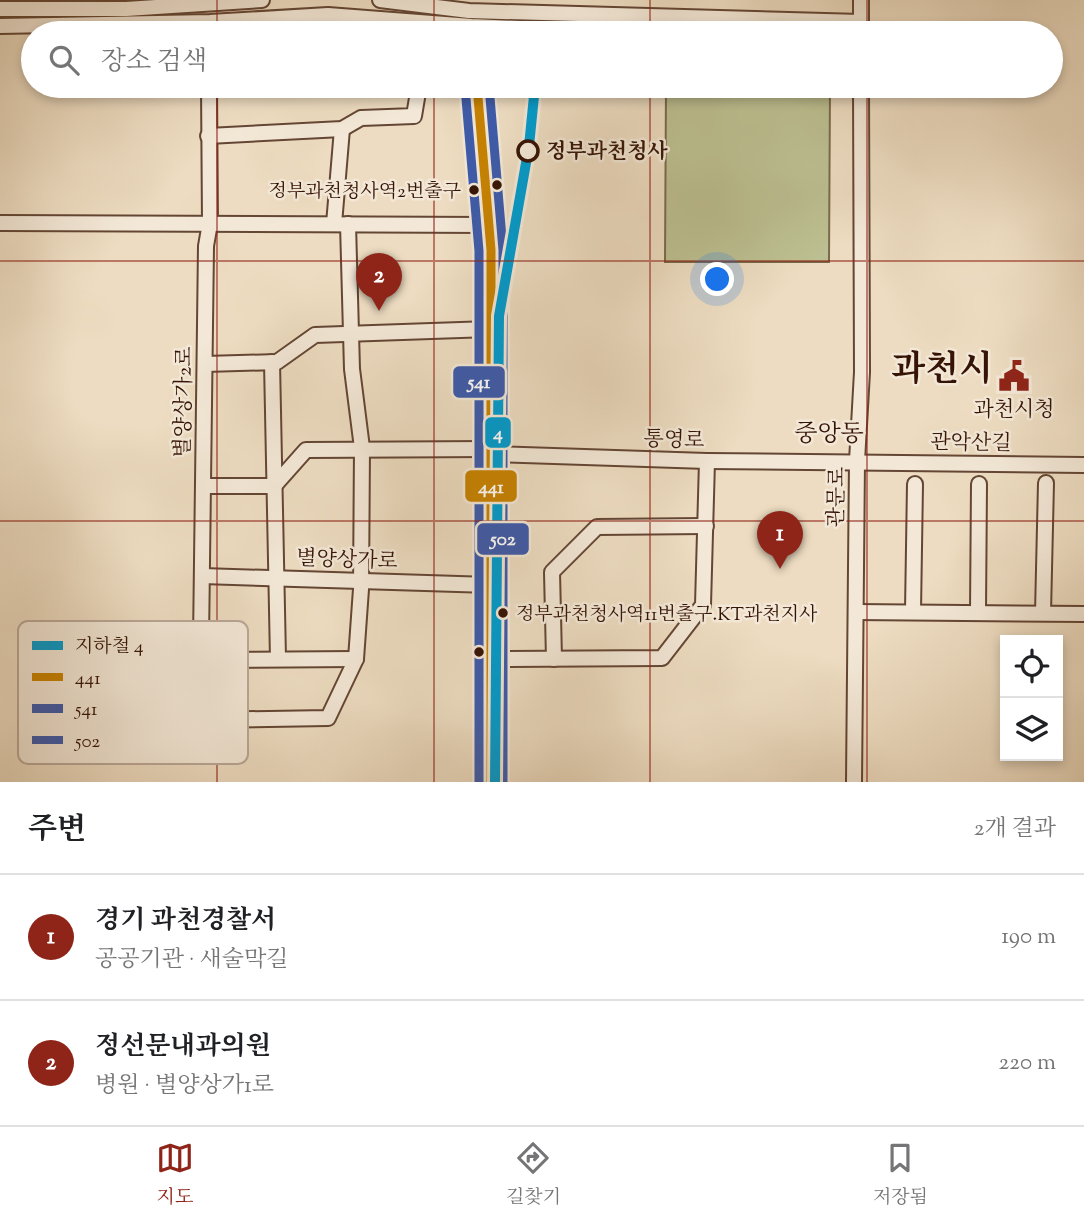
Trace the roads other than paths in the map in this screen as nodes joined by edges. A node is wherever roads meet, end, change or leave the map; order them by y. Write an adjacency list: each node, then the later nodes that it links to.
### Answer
1 (261, 0): 4 (street)
2 (380, 0): 6 (street)
3 (861, 0): 11 (street)
4 (209, 4): 5 (street); 7 (street)
5 (0, 9)
6 (469, 17): 8 (street); 9 (street); 10 (street)
7 (210, 21)
8 (274, 21)
9 (511, 21)
10 (612, 21)
11 (861, 21)
12 (0, 26): 13 (street)
13 (21, 26)
14 (209, 98): 19 (street, 별양상가2로)
15 (417, 98): 18 (street)
16 (478, 98): 23 (street)
17 (860, 98): 31 (street, 관문로)
18 (342, 130): 19 (street); 22 (street)
19 (208, 136): 21 (street, 별양상가2로)
20 (0, 223): 21 (street)
21 (210, 223): 22 (street); 27 (street, 별양상가2로)
22 (341, 224): 23 (street); 25 (street)
23 (488, 225): 24 (street)
24 (490, 329): 25 (street); 29 (street)
25 (352, 333): 26 (street); 28 (street)
26 (272, 362): 27 (street); 37 (street)
27 (205, 364): 36 (street, 별양상가2로)
28 (362, 448): 29 (street, 통영로); 37 (street, 통영로); 41 (street)
29 (489, 451): 30 (street, 통영로); 42 (street)
30 (707, 461): 31 (street, 통영로); 38 (street)
31 (857, 461): 32 (street, 관악산길); 44 (street, 관문로)
32 (1084, 465)
33 (1046, 483): 46 (street)
34 (915, 484): 43 (street)
35 (979, 484): 45 (street)
36 (203, 486): 37 (street); 39 (street, 별양상가2로)
37 (274, 486): 40 (street)
38 (706, 526): 53 (street); 53 (street)
39 (202, 576): 40 (street, 별양상가로); 48 (street, 별양상가2로)
40 (275, 578): 41 (street, 별양상가로); 50 (street)
41 (361, 580): 42 (street, 별양상가로); 51 (street)
42 (490, 584): 52 (street)
43 (913, 611): 44 (street); 45 (street)
44 (856, 612): 56 (street, 관문로)
45 (978, 612): 46 (street)
46 (1042, 613): 47 (street)
47 (1084, 614)
48 (201, 621)
49 (248, 659): 50 (street)
50 (278, 659): 51 (street)
51 (356, 659): 54 (street, 별양상가2로)
52 (490, 659): 53 (street); 55 (street)
53 (554, 659)
54 (248, 719)
55 (491, 782)
56 (854, 782)

